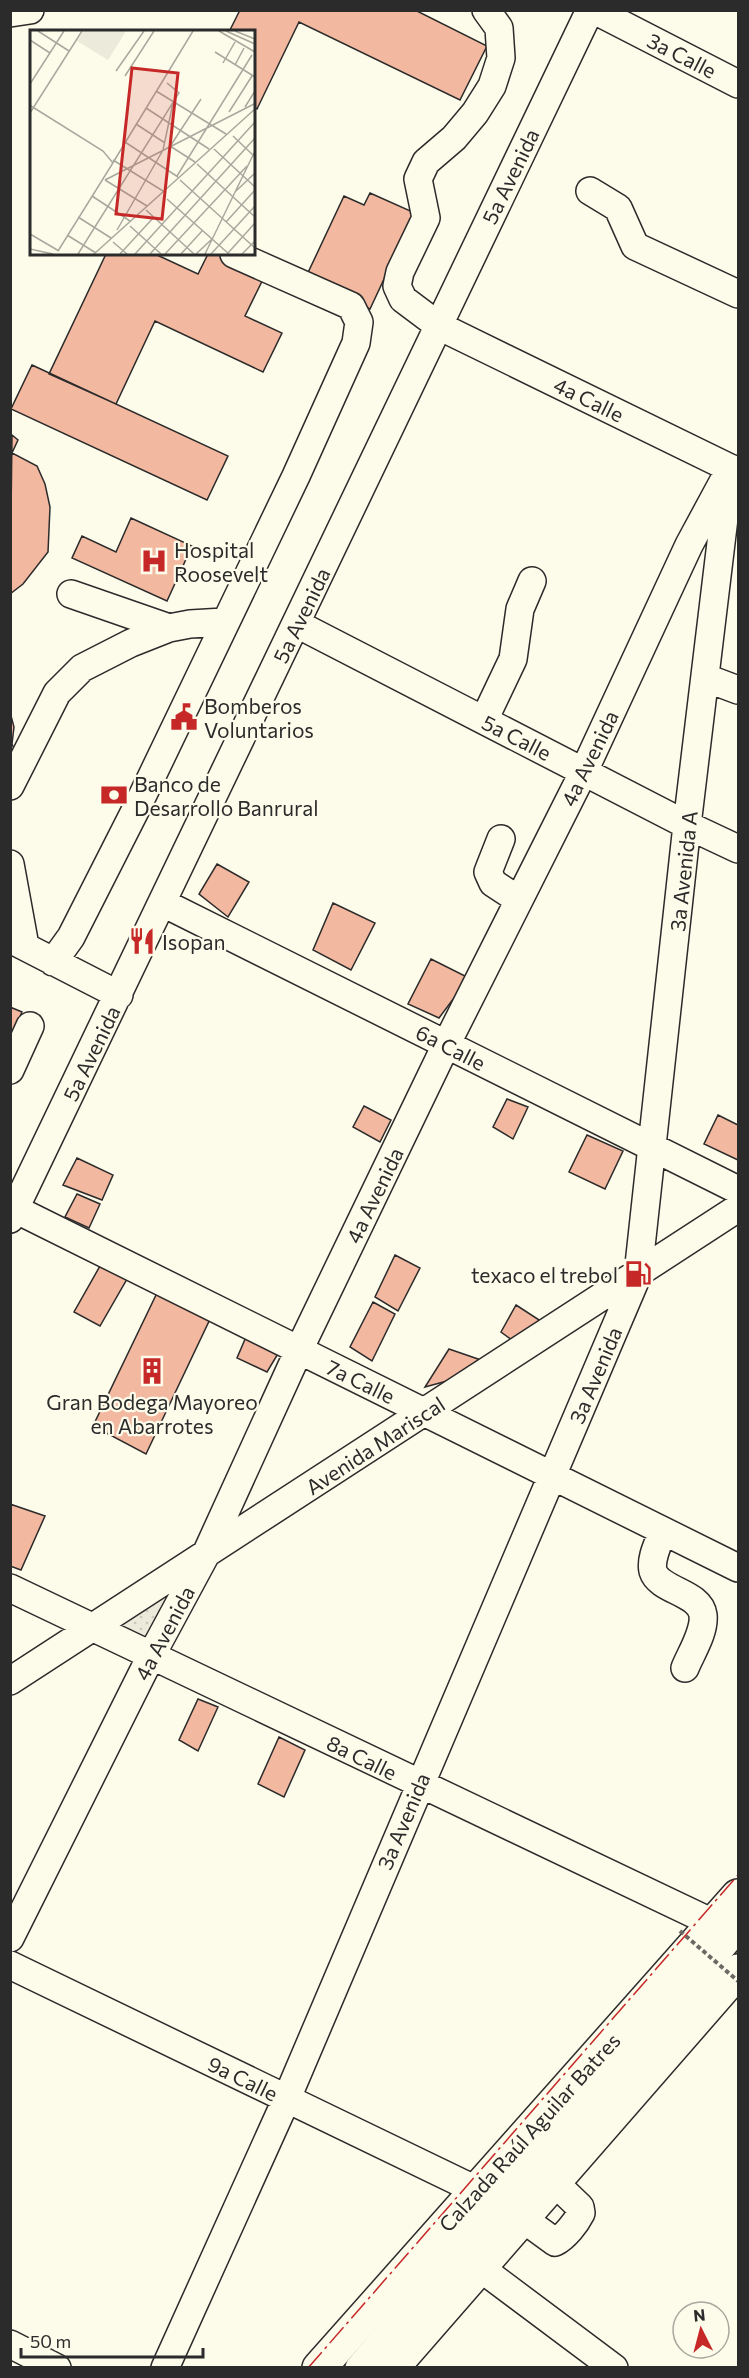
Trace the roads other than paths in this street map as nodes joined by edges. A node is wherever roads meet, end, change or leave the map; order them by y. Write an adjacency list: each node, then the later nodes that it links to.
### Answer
1 (30, 10): 4 (street)
2 (486, 10): 9 (street, 4a Calle)
3 (592, 10): 5 (street, 3a Calle); 9 (street, 5a Avenida)
4 (10, 13)
5 (738, 84)
6 (590, 191): 8 (street)
7 (236, 255): 13 (street)
8 (738, 294)
9 (439, 326): 10 (street, 4a Calle); 14 (street, 5a Avenida)
10 (736, 464): 16 (street, 3a Avenida A); 19 (street, 4a Avenida)
11 (532, 581): 18 (street)
12 (71, 594): 15 (street)
13 (224, 622): 15 (street); 28 (street)
14 (297, 624): 18 (street, 5a Calle); 26 (street, 5a Avenida)
15 (169, 628): 20 (street)
16 (706, 678): 17 (street); 21 (street, 3a Avenida A)
17 (738, 690)
18 (484, 720): 19 (street, 5a Calle)
19 (584, 771): 21 (street, 5a Calle); 25 (street, 4a Avenida)
20 (10, 786)
21 (687, 825): 23 (street, 5a Calle); 33 (street, 3a Avenida A)
22 (501, 839): 25 (street)
23 (738, 849)
24 (10, 864): 27 (street)
25 (519, 900): 31 (street, 4a Avenida)
26 (163, 903): 29 (street, 5a Avenida); 31 (street, 6a Calle)
27 (18, 942): 28 (street)
28 (53, 962): 29 (street)
29 (119, 995): 36 (street, 5a Avenida)
30 (30, 1026): 32 (street)
31 (446, 1045): 33 (street, 6a Calle); 38 (street, 4a Avenida)
32 (10, 1070)
33 (652, 1148): 34 (street, 6a Calle); 37 (street, 3a Avenida A)
34 (738, 1190)
35 (738, 1209): 37 (street, Avenida Mariscal)
36 (13, 1214): 38 (street, 7a Calle)
37 (638, 1274): 39 (street, Avenida Mariscal); 40 (street, 3a Avenida)
38 (299, 1350): 39 (street, 7a Calle); 42 (street, 4a Avenida)
39 (425, 1413): 40 (street, 7a Calle); 42 (street, Avenida Mariscal)
40 (551, 1475): 41 (street, 7a Calle); 49 (street, 3a Avenida)
41 (663, 1531): 43 (street, 7a Calle); 47 (street)
42 (207, 1554): 45 (street, Avenida Mariscal); 46 (street, 4a Avenida)
43 (738, 1568)
44 (10, 1588): 45 (street, 8a Calle)
45 (93, 1628): 46 (street, 8a Calle); 48 (street, Avenida Mariscal)
46 (151, 1656): 49 (street, 8a Calle); 52 (street, 4a Avenida)
47 (685, 1668)
48 (10, 1681)
49 (419, 1784): 51 (street, 8a Calle); 55 (street, 3a Avenida)
50 (738, 1896): 51 (highway, Calzada Raúl Aguilar Batres)
51 (727, 1926): 56 (highway, Calzada Raúl Aguilar Batres); 63 (street)
52 (10, 1938)
53 (10, 1965): 55 (street, 9a Calle)
54 (738, 1971): 57 (highway)
55 (287, 2098): 56 (street, 9a Calle); 61 (street, 3a Avenida)
56 (476, 2190): 62 (highway, Calzada Raúl Aguilar Batres)
57 (479, 2267): 59 (street); 64 (highway)
58 (10, 2343): 60 (street)
59 (607, 2365)
60 (57, 2367)
61 (165, 2367)
62 (319, 2367)
63 (359, 2367)
64 (392, 2367)

